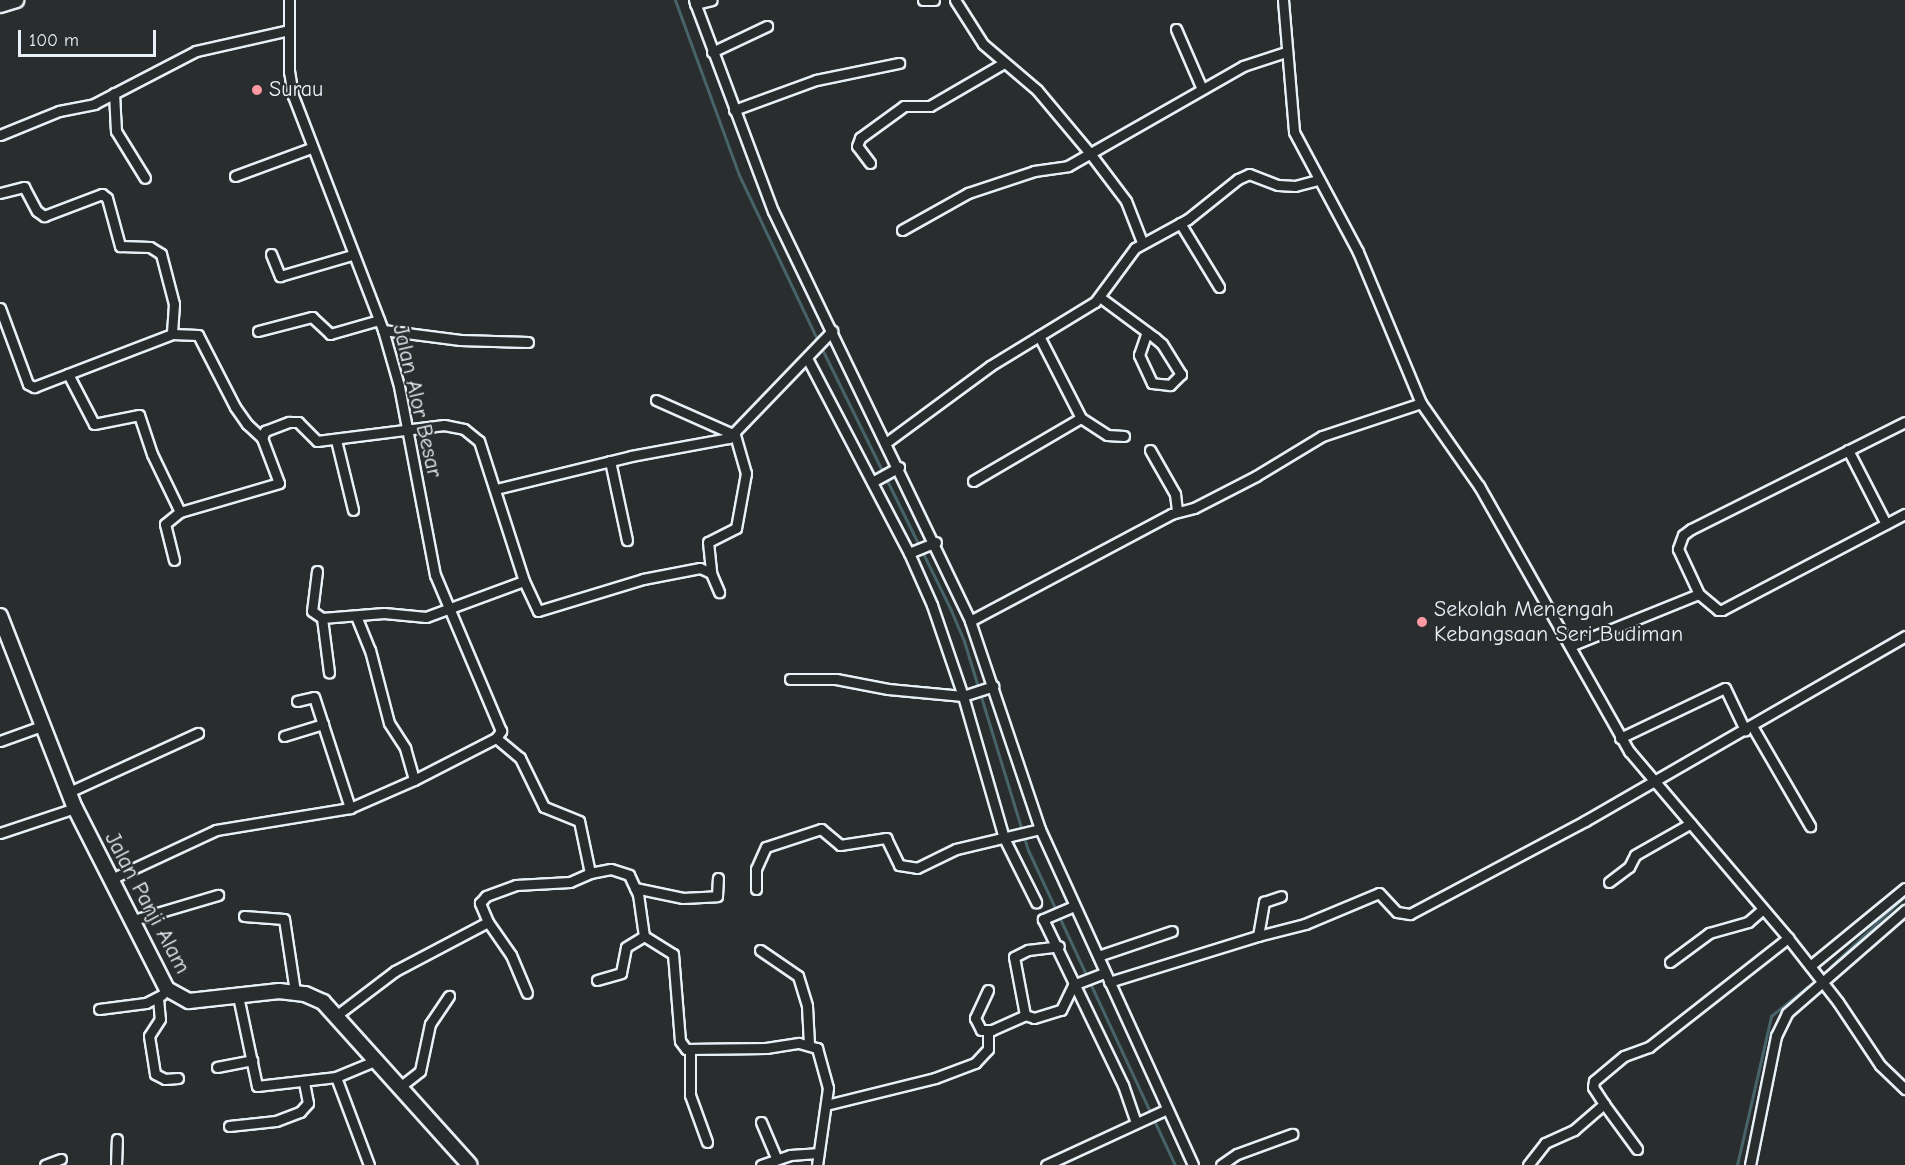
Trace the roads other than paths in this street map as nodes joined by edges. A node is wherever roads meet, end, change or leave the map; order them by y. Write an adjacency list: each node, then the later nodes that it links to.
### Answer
1 (16, 0): 9 (main road)
2 (289, 0): 12 (street, Jalan Alor Besar)
3 (712, 0): 8 (street)
4 (923, 0): 5 (street)
5 (934, 0)
6 (956, 0): 16 (street)
7 (1283, 0): 14 (street)
8 (694, 2): 13 (street)
9 (0, 5)
10 (767, 26): 13 (street)
11 (1176, 29): 17 (street)
12 (289, 30): 18 (street); 21 (street, Jalan Alor Besar)
13 (712, 52): 19 (street)
14 (1286, 52): 17 (street); 26 (street)
15 (899, 63): 19 (street)
16 (1004, 63): 22 (street); 23 (street)
17 (1202, 89): 22 (street)
18 (114, 93): 20 (street); 25 (street)
19 (734, 110): 41 (street)
20 (0, 135)
21 (311, 148): 24 (street); 32 (street, Jalan Alor Besar)
22 (1089, 152): 29 (street); 30 (street)
23 (870, 163)
24 (235, 176)
25 (145, 178)
26 (1318, 180): 28 (street); 47 (street)
27 (0, 193): 40 (street)
28 (1180, 223): 30 (street); 33 (street)
29 (902, 230)
30 (1142, 242): 34 (street)
31 (271, 254): 32 (street)
32 (352, 255): 36 (street, Jalan Alor Besar)
33 (1219, 286)
34 (1101, 298): 39 (street); 42 (street)
35 (0, 308): 45 (street)
36 (379, 320): 37 (street, Jalan Alor Besar); 38 (street)
37 (383, 330): 43 (street); 50 (street, Jalan Alor Besar)
38 (258, 331)
39 (1147, 332): 39 (street)
40 (172, 334): 45 (street); 53 (street)
41 (829, 334): 44 (street); 55 (street)
42 (1039, 336): 48 (street); 55 (street)
43 (528, 342)
44 (810, 355): 51 (street); 60 (street)
45 (68, 374): 65 (street)
46 (656, 400): 51 (street)
47 (1421, 403): 64 (street); 83 (street)
48 (1081, 418): 52 (street); 61 (street)
49 (1905, 422): 57 (street)
50 (407, 429): 54 (street); 62 (street); 77 (street, Jalan Alor Besar)
51 (735, 435): 58 (street); 73 (street)
52 (1124, 436)
53 (262, 438): 54 (street); 65 (street)
54 (336, 440): 63 (street)
55 (887, 442): 59 (street)
56 (1150, 450): 64 (street)
57 (1848, 450): 67 (street); 76 (street)
58 (610, 461): 62 (street); 68 (street)
59 (896, 469): 60 (street); 69 (street)
60 (874, 481): 70 (street)
61 (973, 481)
62 (496, 489): 74 (street)
63 (353, 510)
64 (1177, 511): 81 (street)
65 (180, 512): 71 (street)
66 (1905, 514): 67 (street)
67 (1886, 524): 76 (street)
68 (627, 540)
69 (933, 543): 70 (street); 81 (street)
70 (910, 553): 87 (street)
71 (174, 560)
72 (317, 572): 80 (street)
73 (711, 573): 74 (street); 75 (street)
74 (524, 581): 77 (street)
75 (719, 592)
76 (1700, 594): 83 (street)
77 (448, 609): 79 (street); 94 (street, Jalan Alor Besar)
78 (0, 616): 90 (main road, Jalan Panji Alam)
79 (356, 616): 80 (street); 97 (street)
80 (322, 618): 84 (street)
81 (970, 621): 86 (street)
82 (1905, 636): 91 (street)
83 (1570, 646): 95 (street)
84 (328, 673)
85 (790, 679): 87 (street)
86 (990, 687): 87 (street); 104 (street)
87 (965, 695): 106 (street)
88 (297, 701): 89 (street)
89 (323, 724): 93 (street); 101 (street)
90 (42, 726): 96 (street); 99 (main road, Jalan Panji Alam)
91 (1748, 728): 95 (street); 98 (street); 103 (street)
92 (198, 733): 99 (street)
93 (284, 736)
94 (496, 738): 97 (street); 107 (street)
95 (1620, 738): 98 (street)
96 (0, 741)
97 (414, 780): 101 (street)
98 (1654, 780): 102 (street); 125 (street)
99 (69, 792): 100 (main road, Jalan Panji Alam)
100 (75, 808): 105 (street); 109 (main road, Jalan Panji Alam)
101 (350, 808): 109 (street)
102 (1690, 823): 110 (street); 118 (street)
103 (1810, 826)
104 (1036, 830): 106 (street); 117 (street)
105 (0, 833)
106 (1004, 838): 113 (street); 116 (street)
107 (590, 873): 111 (street); 122 (street)
108 (718, 878): 111 (street)
109 (109, 880): 121 (main road, Jalan Panji Alam)
110 (1609, 882)
111 (636, 888): 124 (street)
112 (1905, 888): 131 (street)
113 (756, 889)
114 (218, 895): 121 (street)
115 (1281, 896): 125 (street)
116 (1036, 902)
117 (1072, 907): 127 (street); 129 (street)
118 (1763, 909): 126 (street); 130 (street)
119 (1905, 909): 134 (street)
120 (244, 916): 137 (street)
121 (130, 921): 139 (main road, Jalan Panji Alam)
122 (489, 922): 138 (street); 143 (street)
123 (1172, 931): 129 (street)
124 (644, 936): 133 (street); 147 (street)
125 (1257, 936): 132 (street)
126 (1788, 938): 131 (street); 156 (street)
127 (1059, 946): 135 (street); 144 (street)
128 (760, 950): 146 (street)
129 (1098, 956): 132 (street)
130 (1670, 962)
131 (1810, 966): 134 (street)
132 (1104, 976): 135 (street); 158 (street)
133 (597, 980)
134 (1822, 982): 155 (street); 179 (street)
135 (1077, 984): 144 (street); 159 (street)
136 (988, 990): 145 (street)
137 (294, 992): 140 (main road, Jalan Panji Alam); 143 (main road, Jalan Panji Alam)
138 (527, 993)
139 (164, 994): 140 (main road, Jalan Panji Alam); 142 (street); 152 (street)
140 (238, 996): 148 (street)
141 (449, 996): 154 (street)
142 (99, 1009)
143 (337, 1015): 149 (main road, Jalan Panji Alam)
144 (1025, 1015): 145 (street)
145 (988, 1031): 157 (street)
146 (809, 1044): 147 (street); 157 (street)
147 (690, 1050): 164 (street)
148 (252, 1060): 150 (street); 153 (street)
149 (377, 1060): 151 (street); 154 (main road, Jalan Panji Alam)
150 (217, 1067)
151 (336, 1077): 153 (street); 171 (street)
152 (177, 1078)
153 (304, 1082): 161 (street)
154 (401, 1086): 172 (main road, Jalan Panji Alam)
155 (1905, 1089)
156 (1604, 1104): 165 (street); 178 (street)
157 (826, 1105): 166 (street)
158 (1163, 1111): 159 (street); 176 (street)
159 (1139, 1121): 175 (street)
160 (761, 1122): 167 (street)
161 (229, 1126)
162 (1292, 1134): 177 (street)
163 (117, 1139): 170 (street)
164 (707, 1142)
165 (1637, 1149)
166 (817, 1153): 167 (street); 174 (street)
167 (776, 1158): 173 (street)
168 (61, 1159): 169 (street)
169 (45, 1165)
170 (116, 1165)
171 (369, 1165)
172 (470, 1165)
173 (761, 1165)
174 (817, 1165)
175 (1046, 1165)
176 (1193, 1165)
177 (1221, 1165)
178 (1528, 1165)
179 (1750, 1165)

